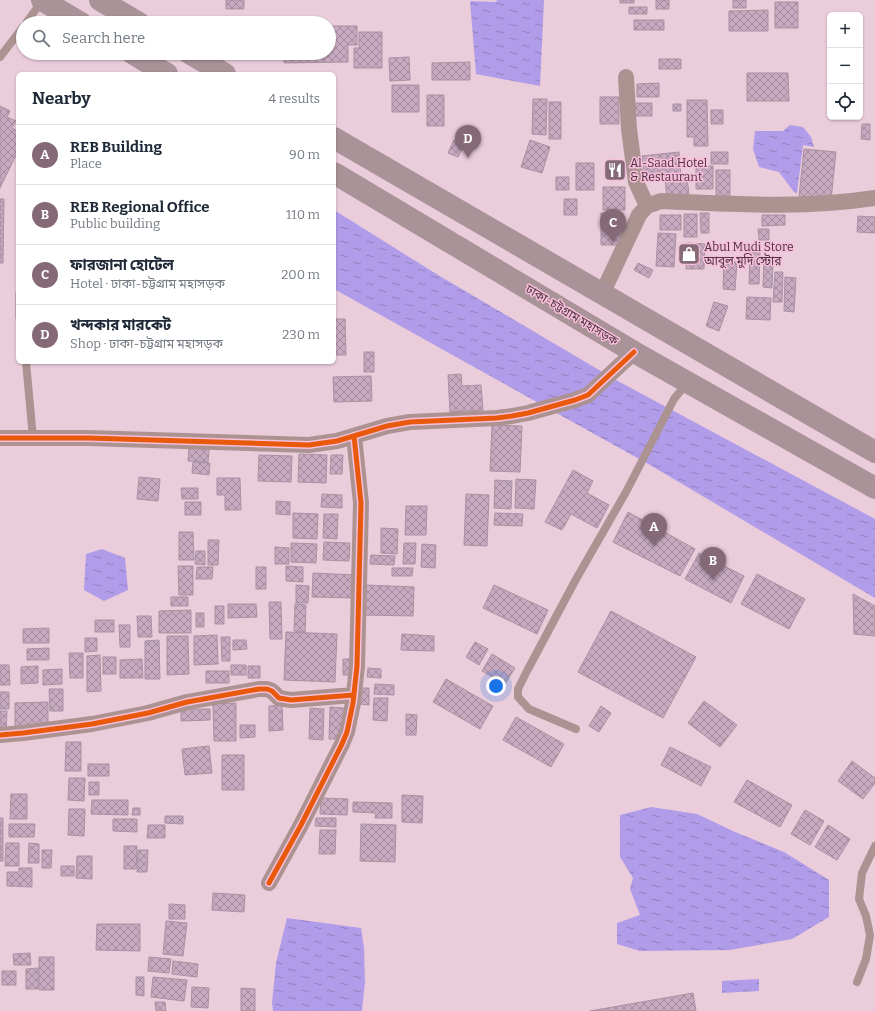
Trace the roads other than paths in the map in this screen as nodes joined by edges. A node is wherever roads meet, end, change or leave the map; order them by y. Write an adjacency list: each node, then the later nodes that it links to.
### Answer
1 (43, 0): 3 (lane); 4 (highway)
2 (100, 0): 5 (highway)
3 (31, 16)
4 (69, 16)
5 (127, 16)
6 (16, 36): 7 (lane)
7 (0, 58)
8 (144, 60): 10 (highway)
9 (201, 60): 11 (highway)
10 (164, 72)
11 (222, 72)
12 (626, 77): 16 (street)
13 (336, 139): 17 (highway)
14 (336, 174): 19 (highway, ঢাকা-চট্টগ্রাম মহাসড়ক)
15 (875, 198): 16 (street)
16 (647, 206): 17 (street)
17 (602, 294): 18 (highway)
18 (661, 328): 19 (highway); 25 (highway)
19 (639, 355): 21 (highway, ঢাকা-চট্টগ্রাম মহাসড়ক); 22 (street)
20 (26, 364): 24 (lane)
21 (688, 382): 26 (highway, ঢাকা-চট্টগ্রাম মহাসড়ক); 28 (lane)
22 (354, 436): 24 (street); 27 (street)
23 (0, 438): 24 (street)
24 (33, 438)
25 (875, 452)
26 (875, 488)
27 (354, 695): 29 (street); 31 (street)
28 (576, 729)
29 (0, 735)
30 (875, 846): 32 (lane)
31 (269, 883)
32 (857, 982)

